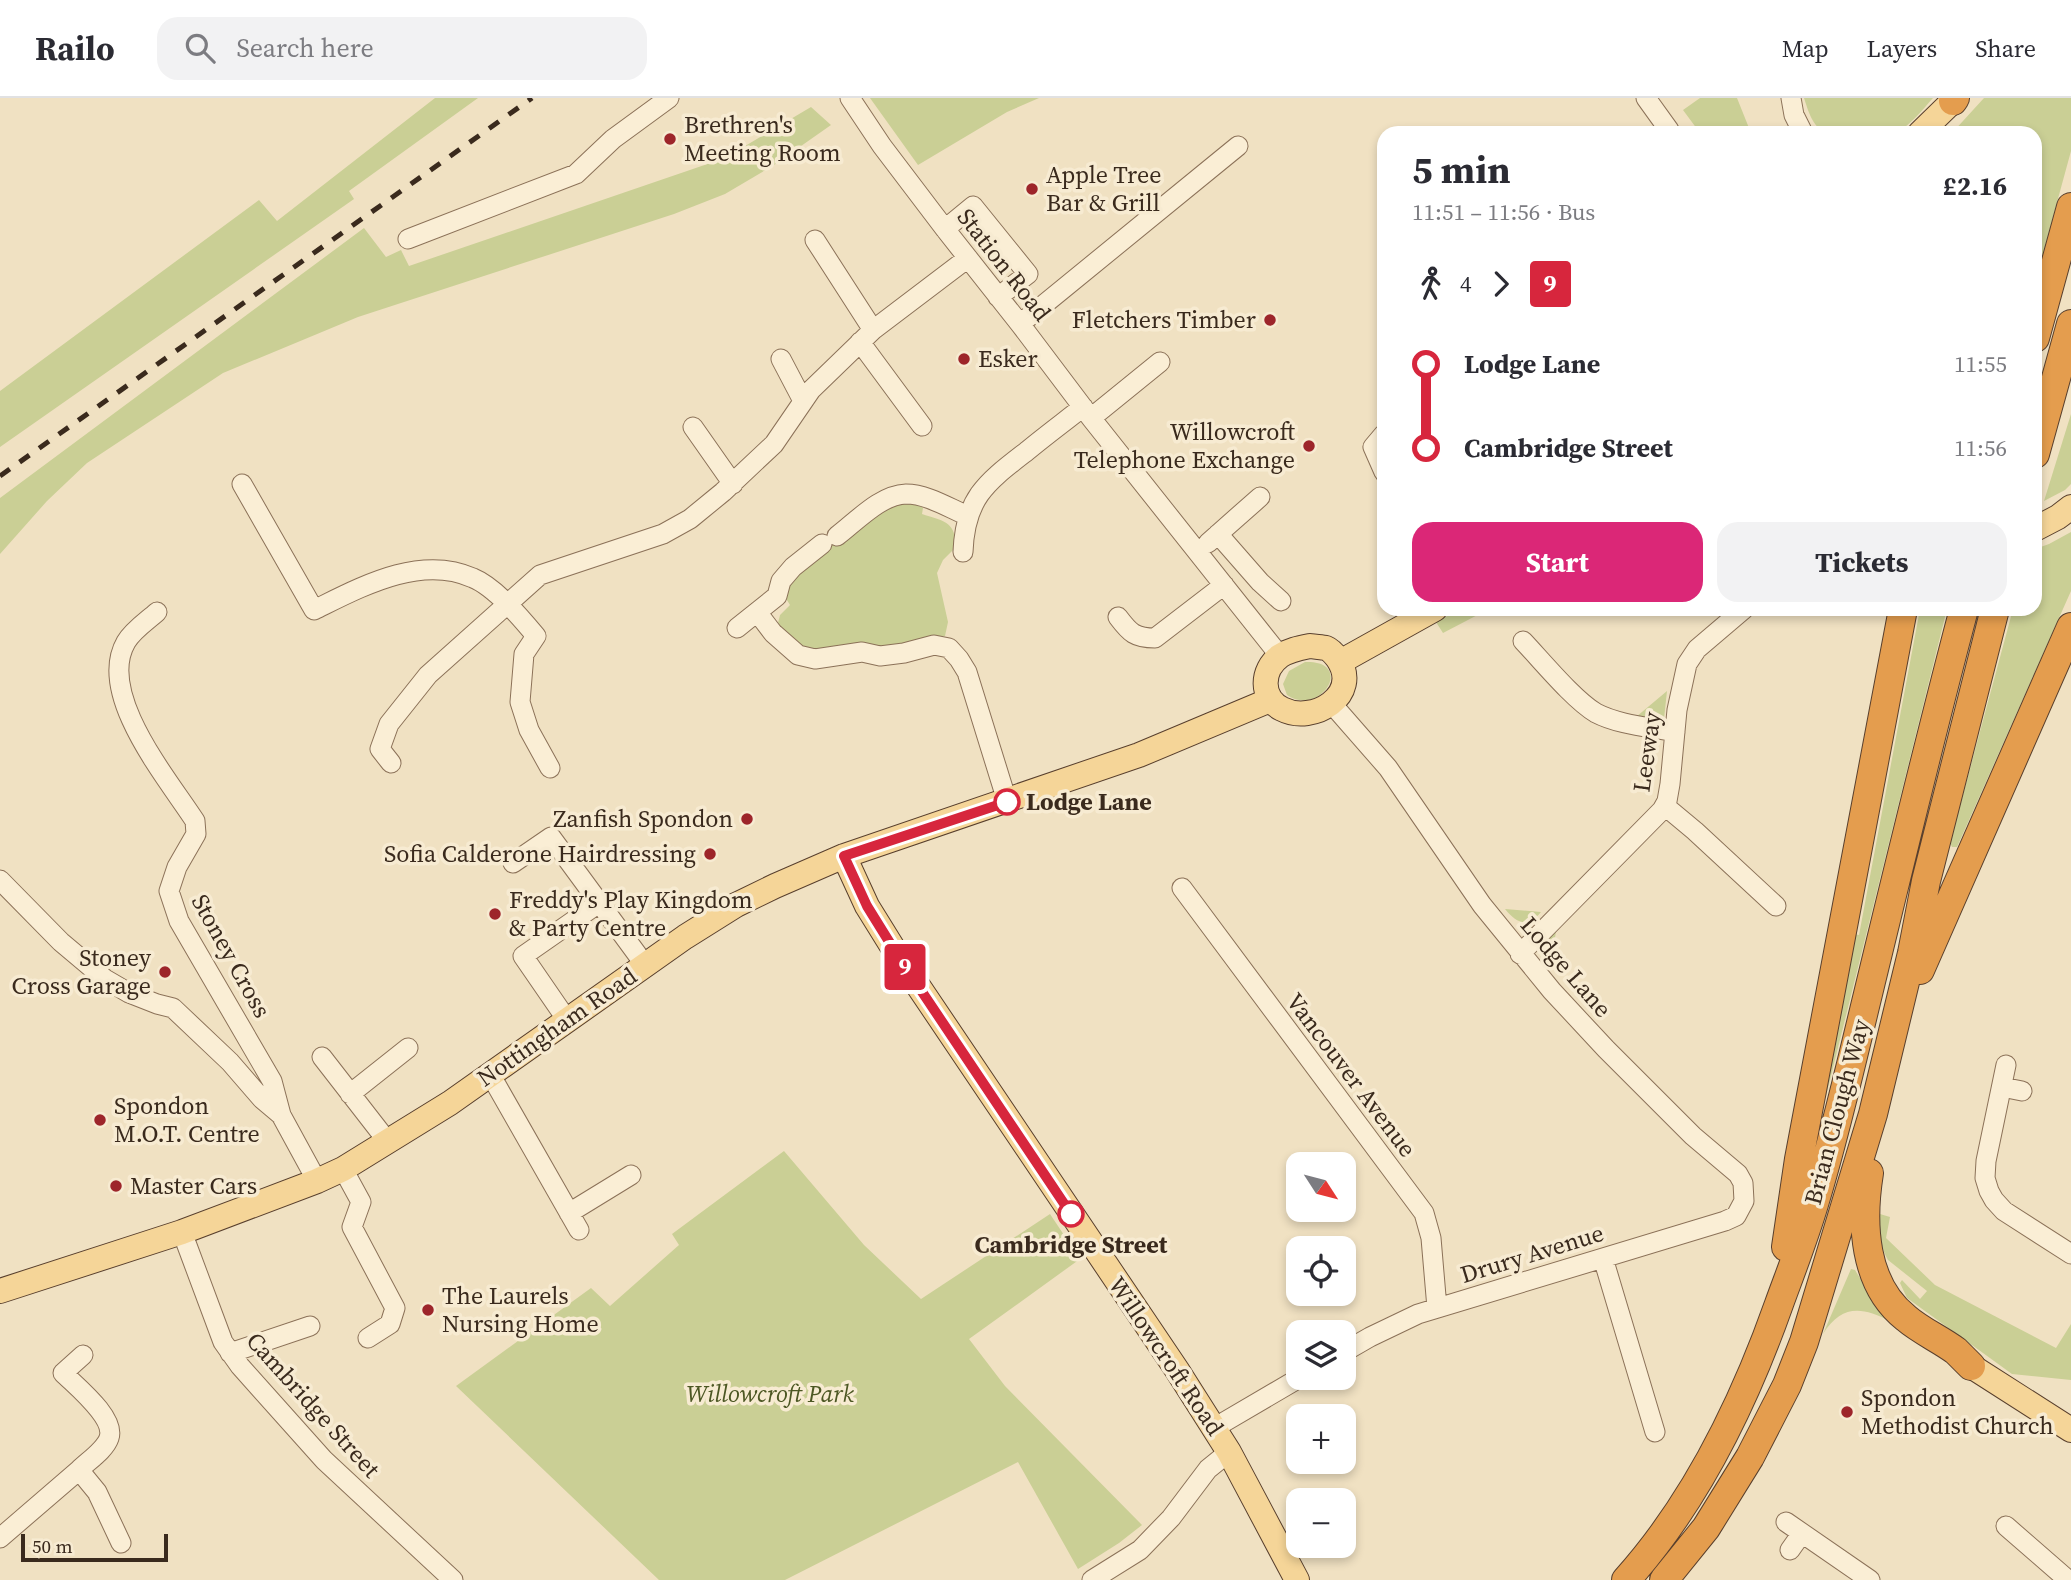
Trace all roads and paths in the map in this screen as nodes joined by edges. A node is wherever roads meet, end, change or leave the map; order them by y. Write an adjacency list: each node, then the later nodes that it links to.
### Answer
1 (669, 98): 12 (street)
2 (1646, 98): 6 (street)
3 (1791, 98): 7 (street)
4 (1955, 99): 8 (main road)
5 (852, 101): 11 (street, Station Road)
6 (1666, 126)
7 (1799, 126)
8 (1927, 126)
9 (1238, 146): 17 (street)
10 (2071, 207): 16 (highway)
11 (945, 229): 14 (street, Station Road); 15 (street)
12 (408, 239)
13 (816, 240): 19 (street)
14 (968, 258): 15 (street, Station Road); 19 (street)
15 (998, 297): 17 (street, Station Road)
16 (2042, 313)
17 (1020, 324): 23 (street, Station Road)
18 (2071, 324): 26 (highway)
19 (867, 336): 22 (street); 24 (street)
20 (781, 359): 22 (street)
21 (1160, 362): 23 (street)
22 (803, 401): 28 (street)
23 (1087, 413): 31 (street); 35 (street, Station Road)
24 (922, 426)
25 (693, 427): 28 (street)
26 (2042, 429)
27 (242, 484): 38 (street)
28 (733, 484): 38 (street)
29 (1260, 498): 33 (street)
30 (2071, 506): 32 (main road)
31 (968, 516): 34 (street); 40 (street)
32 (2042, 525)
33 (1218, 534): 35 (street); 37 (street)
34 (963, 552)
35 (1197, 552): 36 (street, Station Road)
36 (1224, 585): 46 (street); 50 (street, Station Road)
37 (1281, 601)
38 (509, 605): 55 (street); 56 (street)
39 (157, 612): 77 (street, Stoney Cross)
40 (757, 612): 48 (street); 57 (street)
41 (1422, 616): 51 (main road)
42 (1736, 616): 54 (street, Leeway)
43 (1902, 616): 89 (highway)
44 (1962, 616): 89 (highway, Brian Clough Way)
45 (1993, 616): 68 (highway, Brian Clough Way)
46 (1118, 617)
47 (2071, 627): 68 (highway)
48 (737, 628)
49 (1523, 641): 54 (street)
50 (1280, 656): 51 (main road); 52 (main road)
51 (1340, 662): 53 (main road)
52 (1270, 700): 53 (main road); 57 (main road, Nottingham Road)
53 (1332, 704): 65 (street, Lodge Lane)
54 (1675, 732): 58 (street, Leeway)
55 (391, 763)
56 (550, 768)
57 (1007, 802): 59 (main road, Nottingham Road)
58 (1665, 806): 64 (street); 65 (street, Leeway)
59 (844, 856): 66 (main road, Nottingham Road); 98 (main road, Willowcroft Road)
60 (513, 863): 63 (street)
61 (0, 880): 77 (street)
62 (1182, 888): 90 (street, Vancouver Avenue)
63 (599, 903): 66 (street); 67 (street)
64 (1776, 906)
65 (1520, 954): 83 (street, Lodge Lane)
66 (645, 965): 67 (main road, Nottingham Road)
67 (567, 1020): 72 (main road, Nottingham Road)
68 (1895, 1025): 76 (highway, Brian Clough Way)
69 (408, 1048): 75 (street)
70 (322, 1057): 75 (street)
71 (2006, 1065): 73 (street)
72 (490, 1074): 78 (main road, Nottingham Road); 82 (street)
73 (2002, 1087): 74 (street); 86 (street)
74 (2022, 1091)
75 (351, 1094): 78 (street)
76 (1873, 1114): 96 (highway); 111 (highway, Brian Clough Way)
77 (281, 1115): 81 (street, Stoney Cross)
78 (388, 1142): 79 (main road, Nottingham Road)
79 (343, 1169): 81 (main road, Nottingham Road); 92 (street)
80 (631, 1175): 82 (street)
81 (317, 1181): 85 (main road, Nottingham Road)
82 (569, 1213): 84 (street)
83 (1738, 1213): 87 (street, Drury Avenue)
84 (579, 1230)
85 (182, 1232): 88 (main road, Nottingham Road); 94 (street, Cambridge Street)
86 (2071, 1254)
87 (1603, 1258): 90 (street, Drury Avenue); 100 (street)
88 (0, 1291)
89 (1784, 1292): 110 (highway, Brian Clough Way)
90 (1437, 1308): 93 (street, Drury Avenue)
91 (310, 1326): 94 (street)
92 (368, 1338)
93 (1356, 1346)
94 (230, 1353): 107 (street, Cambridge Street)
95 (83, 1355): 102 (street)
96 (1971, 1366): 99 (main road)
97 (1286, 1386): 98 (street)
98 (1214, 1428): 101 (main road, Willowcroft Road)
99 (2071, 1430)
100 (1655, 1433)
101 (1229, 1452): 108 (street); 109 (main road, Willowcroft Road)
102 (79, 1470): 104 (street); 105 (street)
103 (2006, 1526): 113 (street)
104 (0, 1538)
105 (121, 1543)
106 (1790, 1550): 112 (street)
107 (453, 1580)
108 (1092, 1580)
109 (1297, 1580)
110 (1626, 1580)
111 (1664, 1580)
112 (1870, 1580)
113 (2068, 1580)

